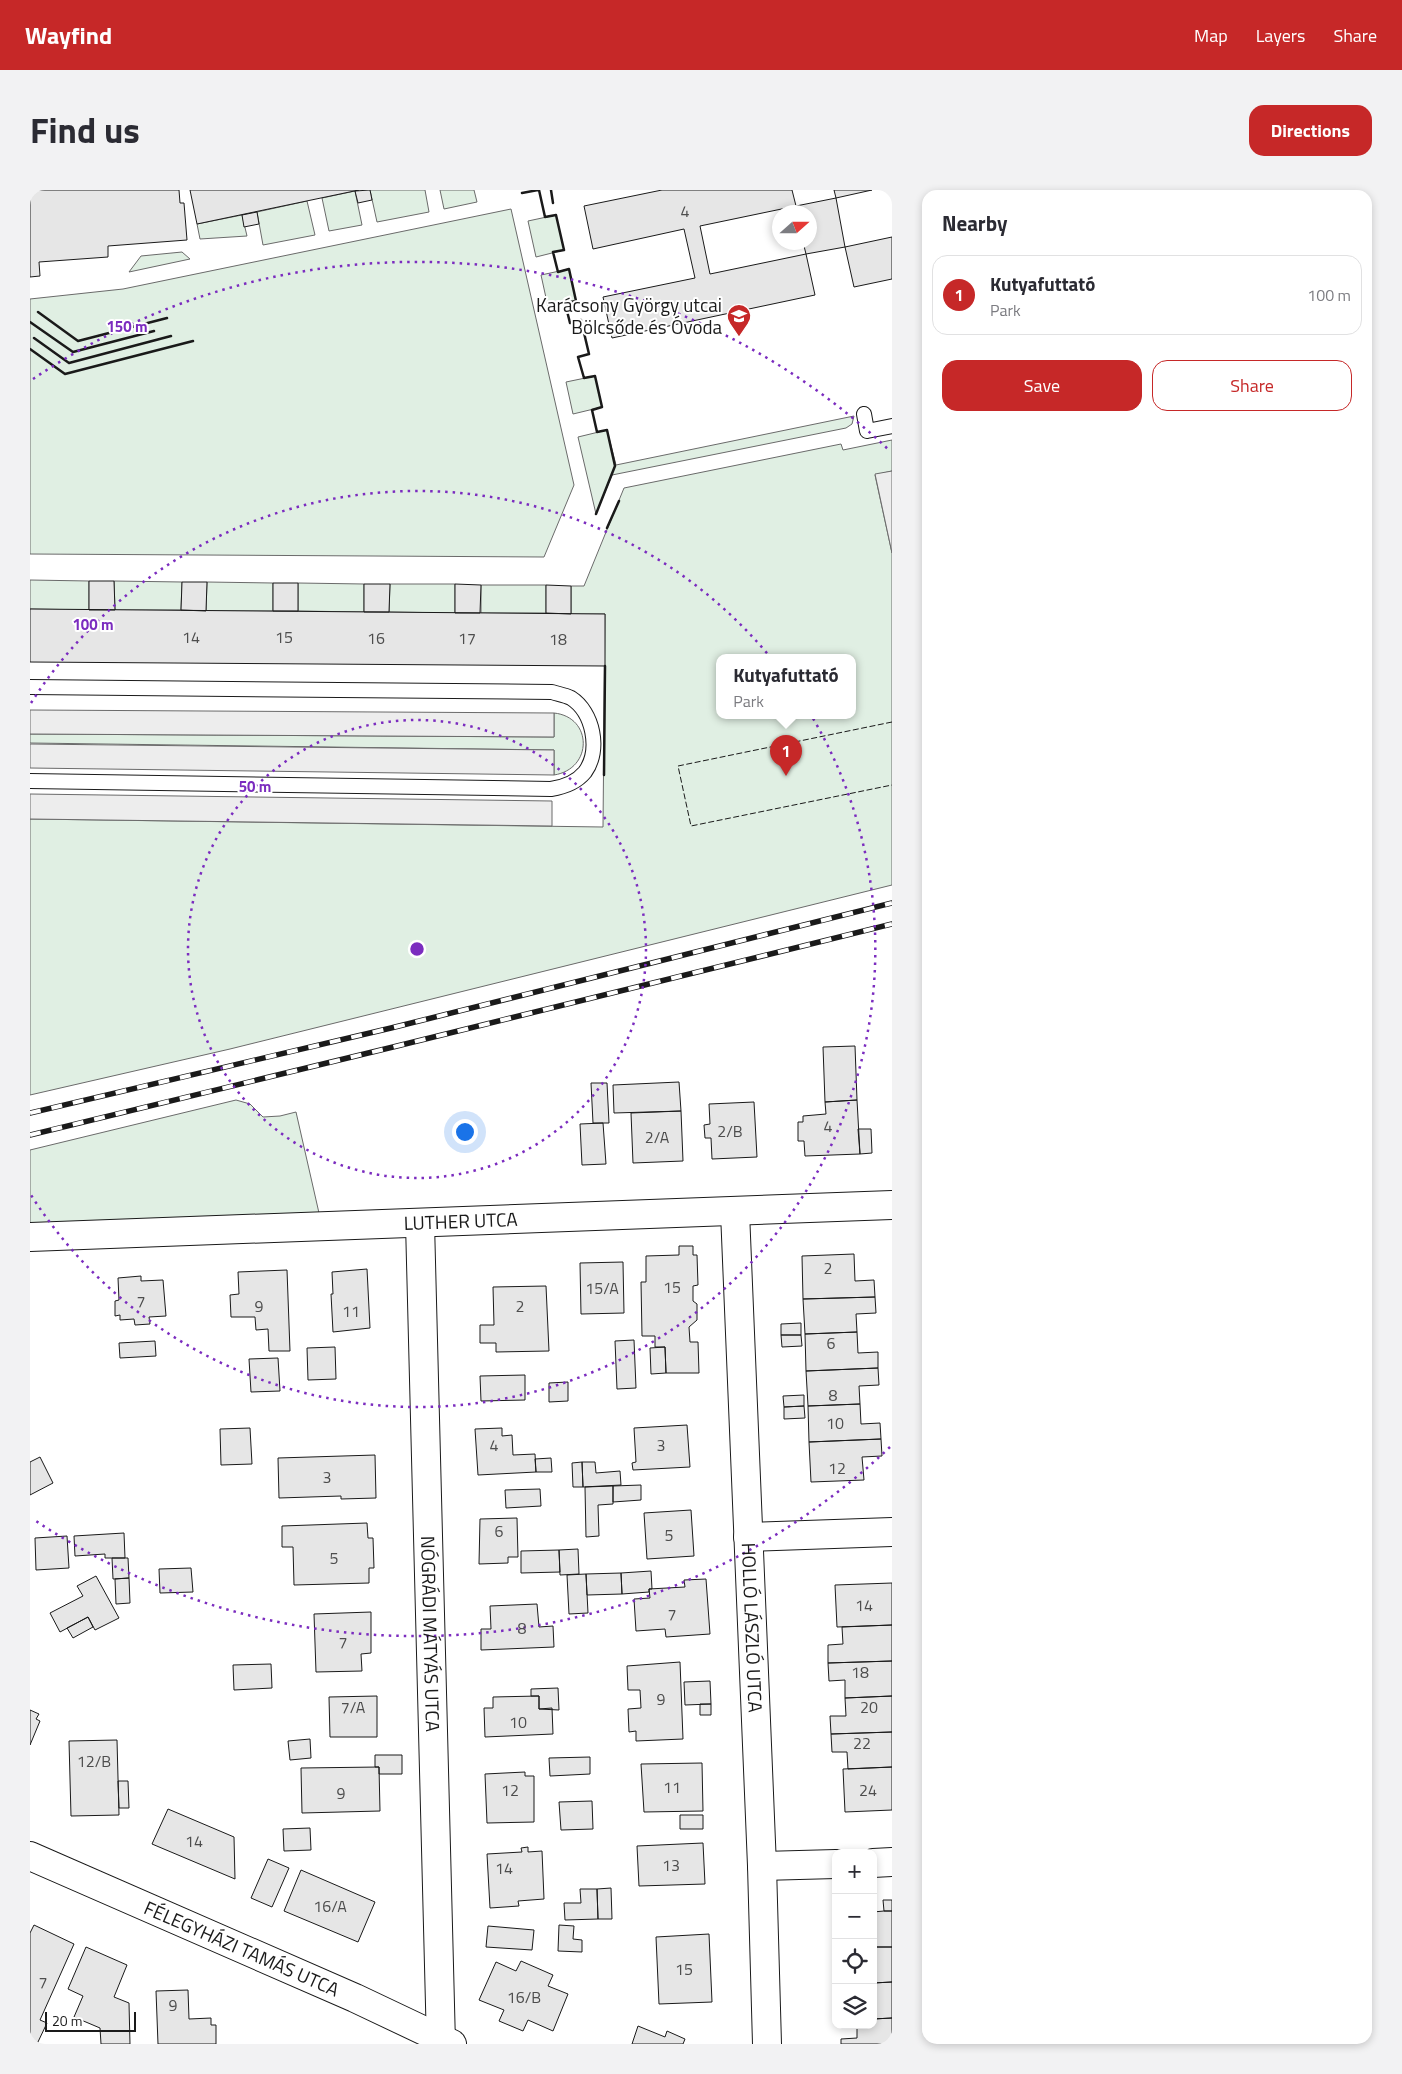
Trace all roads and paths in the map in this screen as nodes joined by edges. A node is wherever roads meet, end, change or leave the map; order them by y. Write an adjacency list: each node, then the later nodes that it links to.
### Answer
1 (864, 414): 2 (lane)
2 (892, 426)
3 (30, 687): 4 (lane)
4 (30, 781)
5 (892, 1205): 6 (street, LUTHER UTCA)
6 (735, 1212): 7 (street, LUTHER UTCA); 10 (street, HOLLÓ LÁSZLÓ UTCA)
7 (420, 1223): 8 (street, LUTHER UTCA); 16 (street, NÓGRÁDI MÁTYÁS UTCA)
8 (30, 1237)
9 (892, 1532): 10 (street)
10 (748, 1537): 15 (street, HOLLÓ LÁSZLÓ UTCA)
11 (30, 1856): 16 (street, FÉLEGYHÁZI TAMÁS UTCA)
12 (877, 1862): 13 (street)
13 (892, 1862)
14 (832, 1864): 15 (street)
15 (762, 1866): 17 (street, HOLLÓ LÁSZLÓ UTCA)
16 (444, 2042)
17 (767, 2044)

